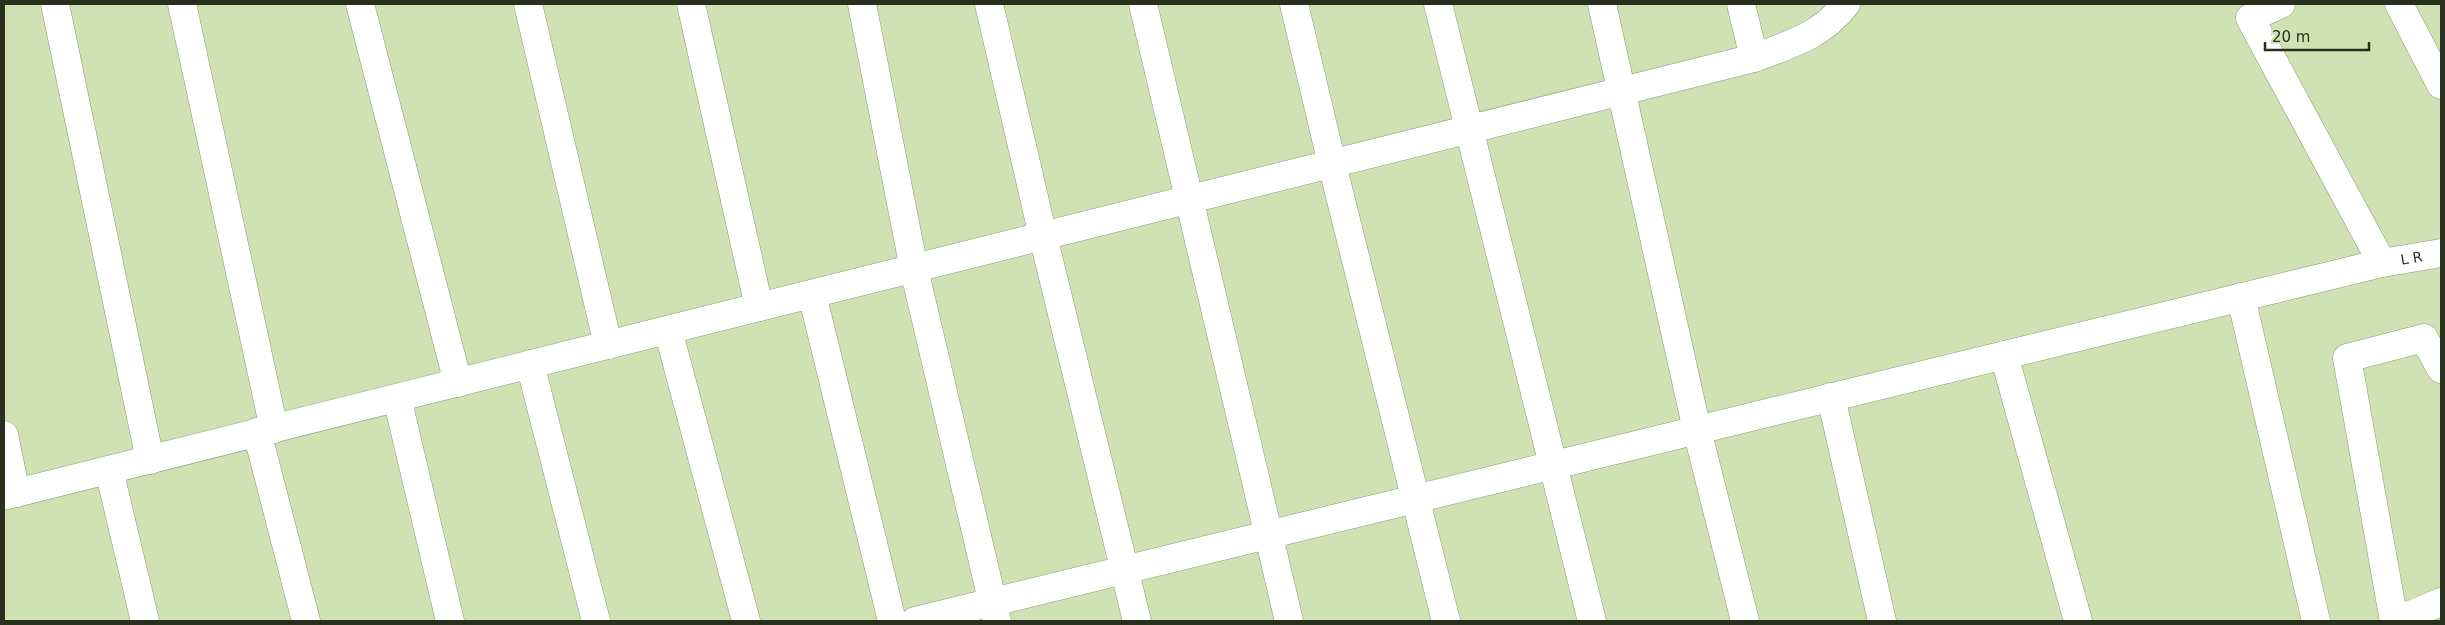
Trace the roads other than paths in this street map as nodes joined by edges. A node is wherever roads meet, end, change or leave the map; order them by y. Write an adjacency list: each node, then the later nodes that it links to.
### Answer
1 (55, 4): 40 (street)
2 (182, 4): 37 (street)
3 (360, 4): 34 (street)
4 (528, 4): 30 (street)
5 (691, 4): 28 (street)
6 (862, 4): 25 (street)
7 (989, 4): 22 (street)
8 (1143, 4): 21 (street)
9 (1294, 4): 20 (street)
10 (1438, 4): 19 (street)
11 (1602, 4): 18 (street)
12 (1741, 4): 16 (street)
13 (1846, 4): 16 (street)
14 (2281, 4): 24 (street)
15 (2399, 4): 17 (street)
16 (1754, 58): 18 (street)
17 (2441, 84)
18 (1622, 92): 19 (street); 38 (street)
19 (1468, 130): 20 (street); 41 (street)
20 (1332, 164): 21 (street); 44 (street)
21 (1188, 200): 22 (street); 45 (street)
22 (1043, 236): 25 (street); 46 (street)
23 (2441, 253): 24 (street, L R)
24 (2382, 263): 27 (street, L R)
25 (914, 269): 26 (street); 48 (street)
26 (812, 294): 28 (street); 54 (street)
27 (2241, 297): 31 (street, L R); 63 (street)
28 (759, 308): 29 (street)
29 (668, 330): 30 (street); 53 (street)
30 (608, 345): 32 (street)
31 (2004, 355): 35 (street, L R); 62 (street)
32 (530, 364): 34 (street); 52 (street)
33 (2441, 369): 64 (street)
34 (458, 383): 36 (street)
35 (1831, 397): 38 (street, L R); 61 (street)
36 (397, 398): 37 (street); 51 (street)
37 (266, 430): 40 (street); 50 (street)
38 (1697, 430): 41 (street, L R); 60 (street)
39 (4, 435): 43 (street)
40 (150, 460): 42 (street)
41 (1552, 466): 44 (street, L R); 59 (street)
42 (109, 470): 43 (street); 49 (street)
43 (10, 495)
44 (1416, 499): 45 (street, L R); 58 (street)
45 (1267, 535): 46 (street, L R); 57 (street)
46 (1124, 570): 48 (street, L R); 56 (street)
47 (2441, 602): 64 (street)
48 (994, 612): 55 (street, L R)
49 (145, 621)
50 (306, 621)
51 (450, 621)
52 (596, 621)
53 (746, 621)
54 (892, 621)
55 (915, 621)
56 (1137, 621)
57 (1289, 621)
58 (1446, 621)
59 (1592, 621)
60 (1745, 621)
61 (1882, 621)
62 (2078, 621)
63 (2316, 621)
64 (2395, 621)

